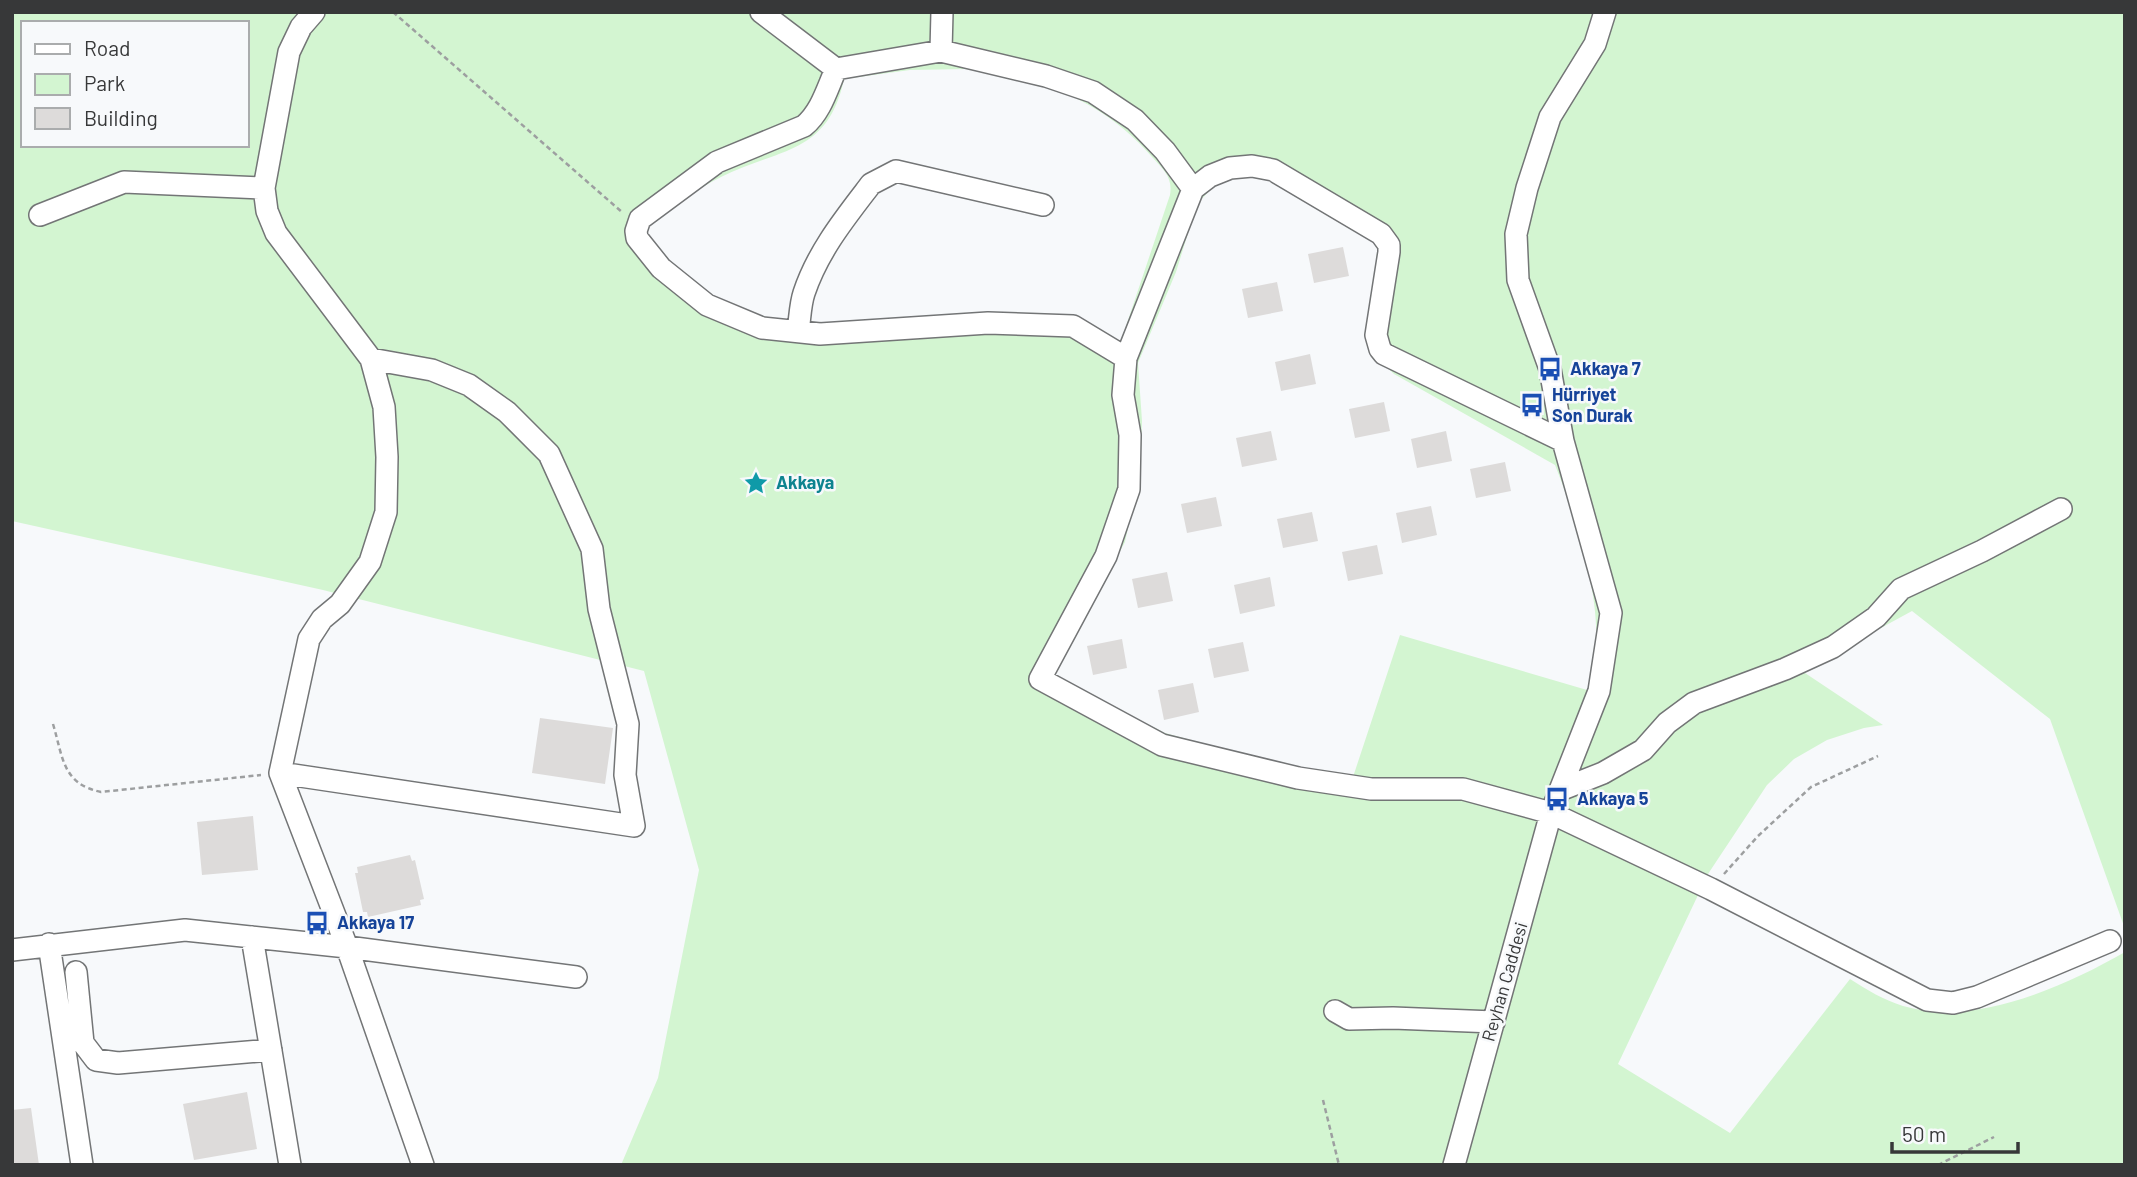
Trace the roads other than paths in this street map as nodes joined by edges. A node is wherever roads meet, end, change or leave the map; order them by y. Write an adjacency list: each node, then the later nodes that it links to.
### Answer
1 (314, 12): 7 (street)
2 (761, 12): 6 (street)
3 (942, 12): 5 (street)
4 (1605, 12): 14 (street, Reyhan Caddesi)
5 (940, 51): 6 (street); 8 (street)
6 (836, 69): 11 (street)
7 (264, 188): 10 (street); 13 (street)
8 (1193, 189): 12 (street); 14 (street)
9 (1044, 205): 11 (street)
10 (40, 215)
11 (798, 331): 12 (street)
12 (1126, 358): 17 (street)
13 (371, 359): 16 (street); 16 (street)
14 (1563, 441): 17 (street, Reyhan Caddesi)
15 (2061, 509): 17 (street)
16 (280, 774): 21 (street)
17 (1556, 801): 19 (street); 26 (street, Reyhan Caddesi)
18 (252, 937): 20 (street); 21 (street); 27 (street)
19 (2110, 941)
20 (49, 944): 22 (street); 28 (street)
21 (347, 947): 24 (street); 30 (street)
22 (12, 950)
23 (76, 971): 27 (street)
24 (576, 977)
25 (1335, 1011): 26 (street)
26 (1494, 1022): 31 (street, Reyhan Caddesi)
27 (271, 1050): 29 (street)
28 (82, 1165)
29 (290, 1165)
30 (423, 1165)
31 (1454, 1165)

